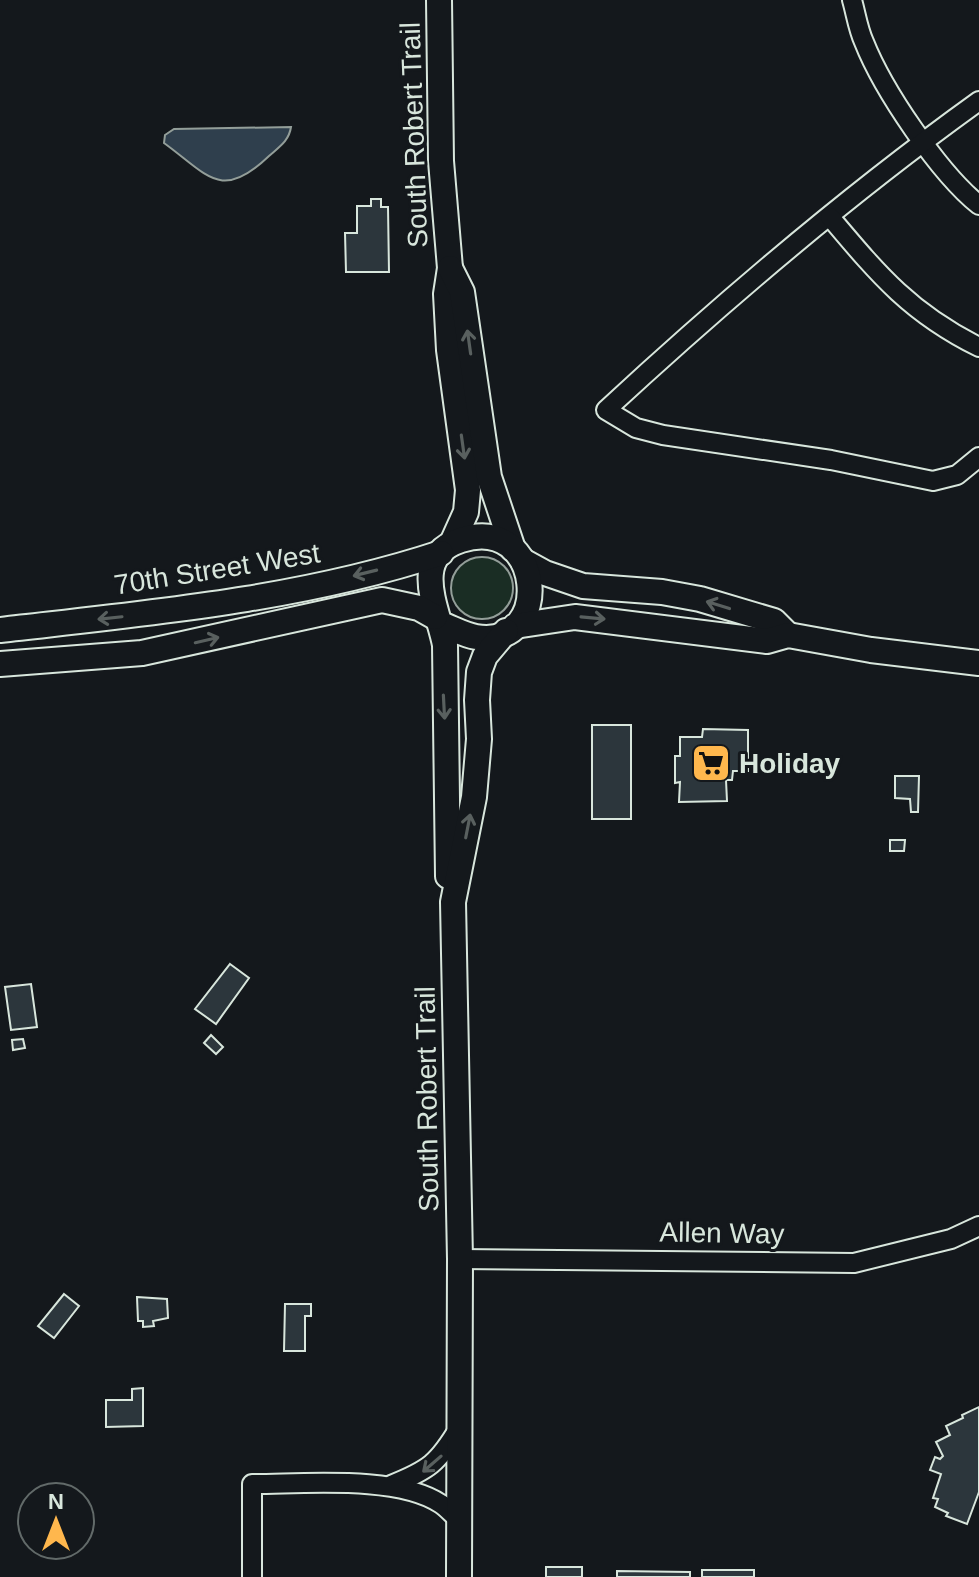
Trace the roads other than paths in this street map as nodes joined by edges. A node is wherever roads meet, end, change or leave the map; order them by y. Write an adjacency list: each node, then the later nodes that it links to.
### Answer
1 (439, 0): 7 (main road, South Robert Trail)
2 (852, 0): 4 (street)
3 (979, 101): 4 (street)
4 (924, 141): 5 (street); 6 (street)
5 (979, 205)
6 (830, 217): 8 (street); 9 (street)
7 (450, 268): 10 (main road, South Robert Trail, one-way to 10); 11 (main road, South Robert Trail, one-way to 7)
8 (979, 347)
9 (979, 457)
10 (446, 548): 11 (main road); 12 (main road); 14 (main road, 70th Street West, one-way to 14)
11 (518, 555): 13 (main road); 15 (main road, one-way to 11)
12 (438, 621): 13 (main road); 17 (main road, one-way to 12); 18 (main road, one-way to 18)
13 (511, 629): 15 (main road, one-way to 15); 18 (main road, South Robert Trail, one-way to 13)
14 (0, 630)
15 (788, 635): 16 (main road)
16 (979, 663)
17 (0, 664)
18 (453, 902): 20 (main road, South Robert Trail)
19 (979, 1226): 20 (street, Allen Way)
20 (460, 1259): 21 (main road, South Robert Trail)
21 (459, 1428): 22 (street, one-way to 22); 23 (main road, South Robert Trail)
22 (391, 1485): 23 (street); 24 (street)
23 (459, 1520): 25 (main road, South Robert Trail)
24 (252, 1577)
25 (459, 1577)

